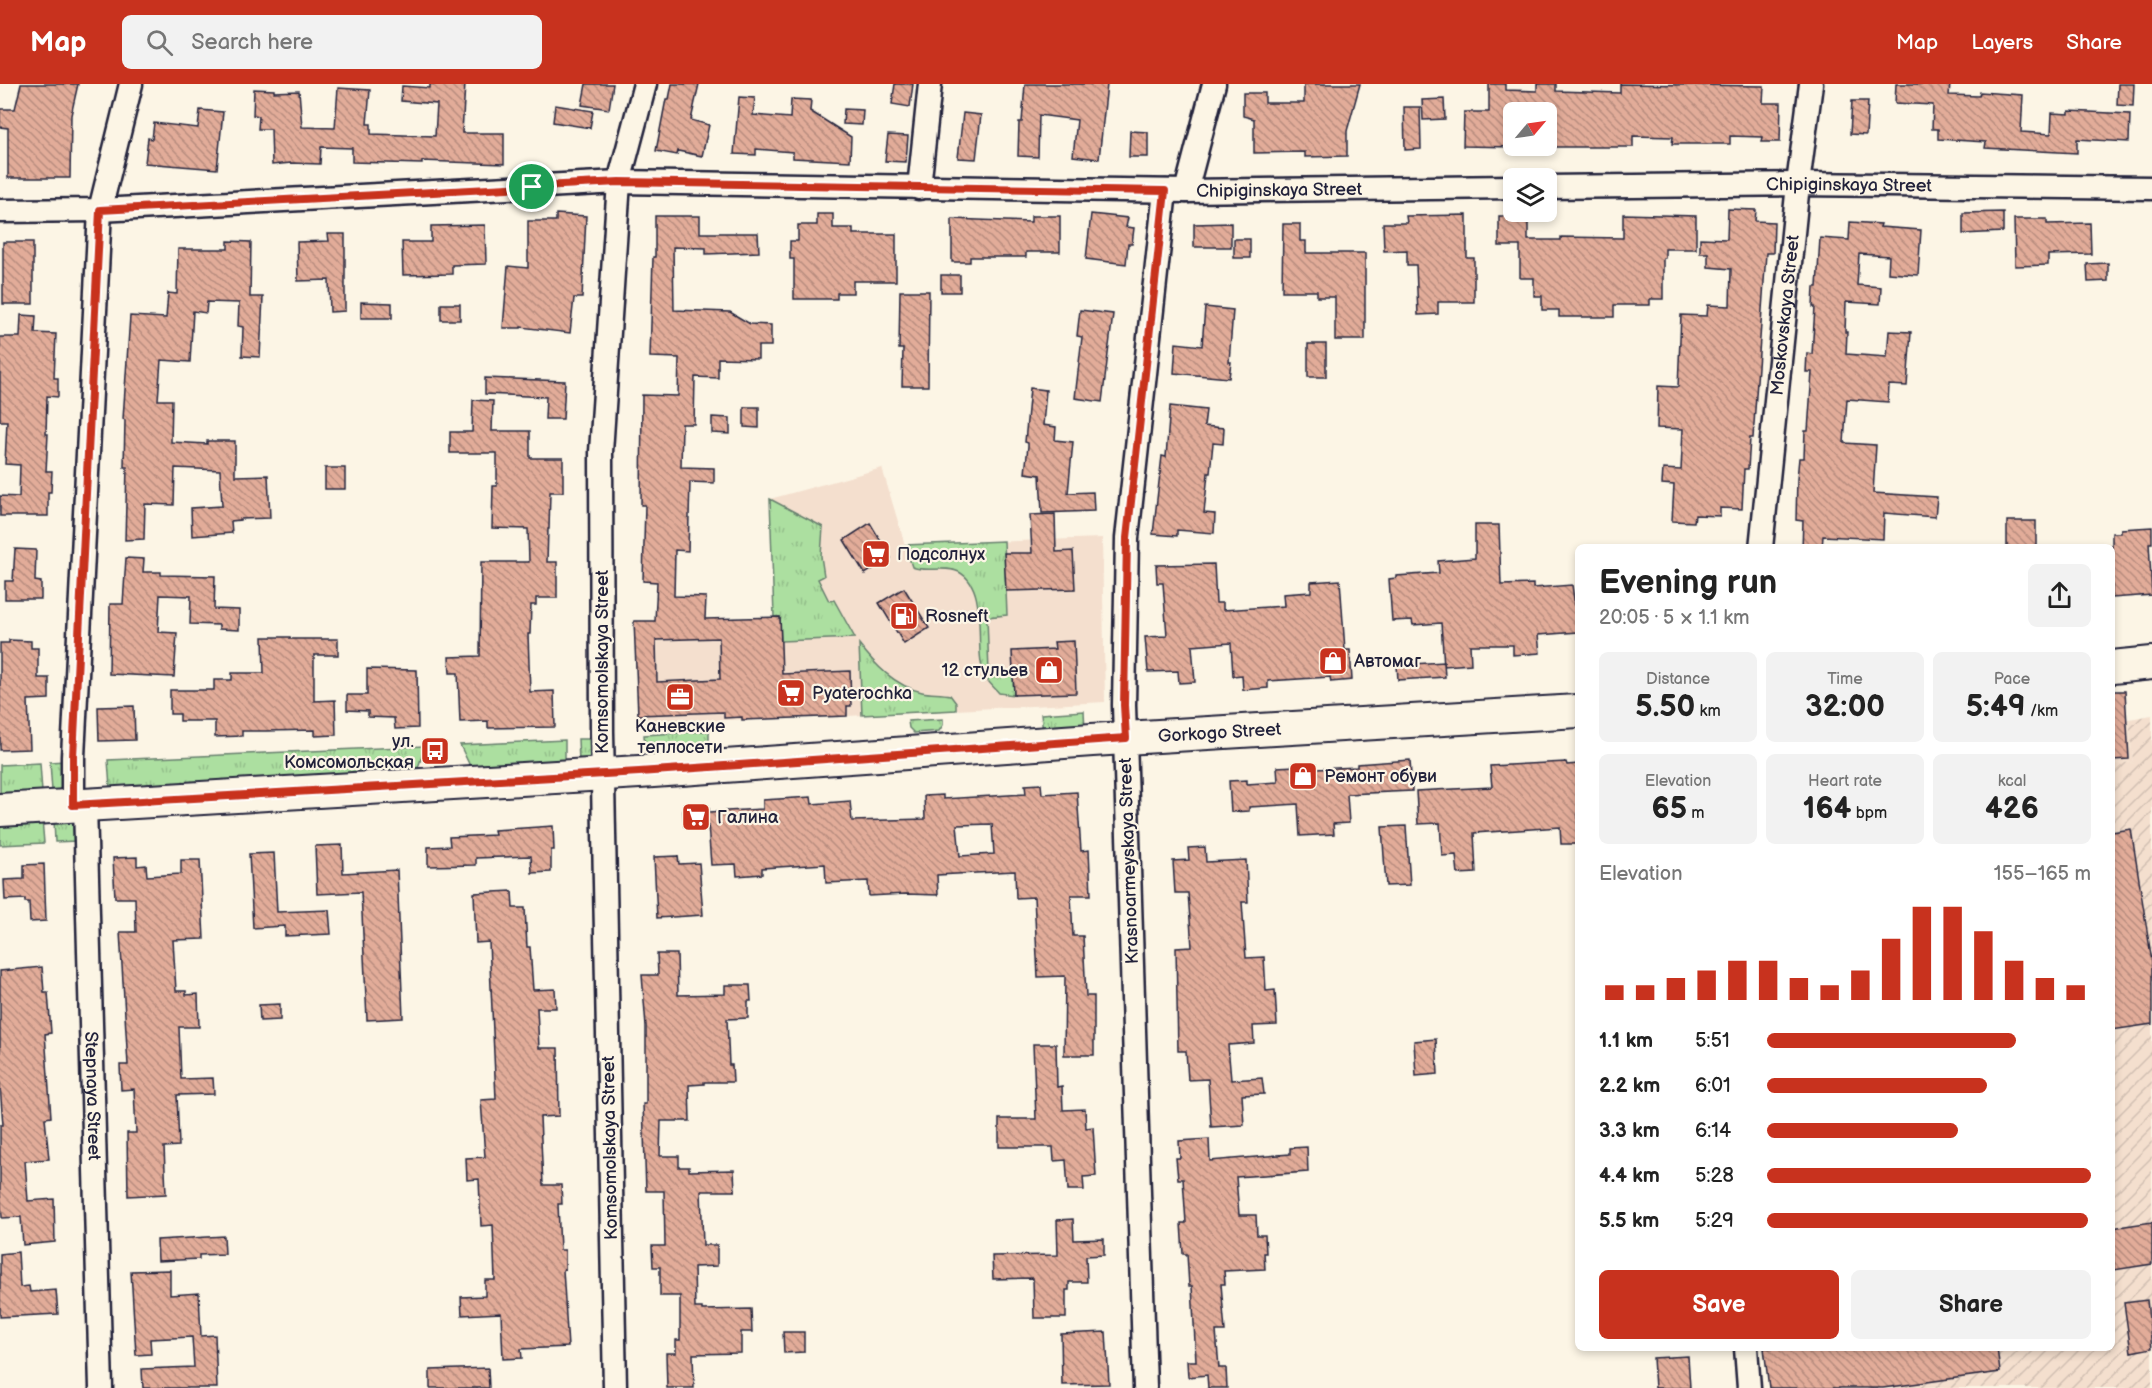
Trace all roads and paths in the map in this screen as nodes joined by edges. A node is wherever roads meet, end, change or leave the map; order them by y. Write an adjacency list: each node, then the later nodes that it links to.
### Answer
1 (131, 84): 13 (street, Stepnaya Street)
2 (645, 84): 6 (street, Komsomolskaya Street)
3 (930, 84): 9 (street)
4 (1214, 84): 12 (street, Krasnoarmeyskaya Street)
5 (1811, 84): 7 (street, Moskovskaya Street)
6 (619, 182): 9 (street, Chipiginskaya Street); 13 (street, Chipiginskaya Street); 20 (street, Komsomolskaya Street)
7 (1798, 184): 8 (street, Chipiginskaya Street); 11 (street, Chipiginskaya Street); 15 (street, Moskovskaya Street)
8 (1557, 187)
9 (919, 188): 12 (street, Chipiginskaya Street)
10 (1503, 188): 12 (street, Chipiginskaya Street)
11 (2152, 188)
12 (1175, 191): 19 (street, Krasnoarmeyskaya Street)
13 (100, 210): 14 (street, Chipiginskaya Street); 21 (street, Stepnaya Street)
14 (0, 211)
15 (1761, 544)
16 (2152, 663): 17 (main road)
17 (2115, 667)
18 (1575, 711): 19 (main road, Gorkogo Street)
19 (1126, 738): 20 (main road, Gorkogo Street); 26 (street, Krasnoarmeyskaya Street)
20 (603, 773): 21 (main road, Gorkogo Street); 25 (street, Komsomolskaya Street)
21 (79, 805): 22 (main road, Gorkogo Street); 24 (street, Stepnaya Street)
22 (0, 810)
23 (1746, 1351): 27 (street)
24 (101, 1388)
25 (615, 1388)
26 (1145, 1388)
27 (1749, 1388)

